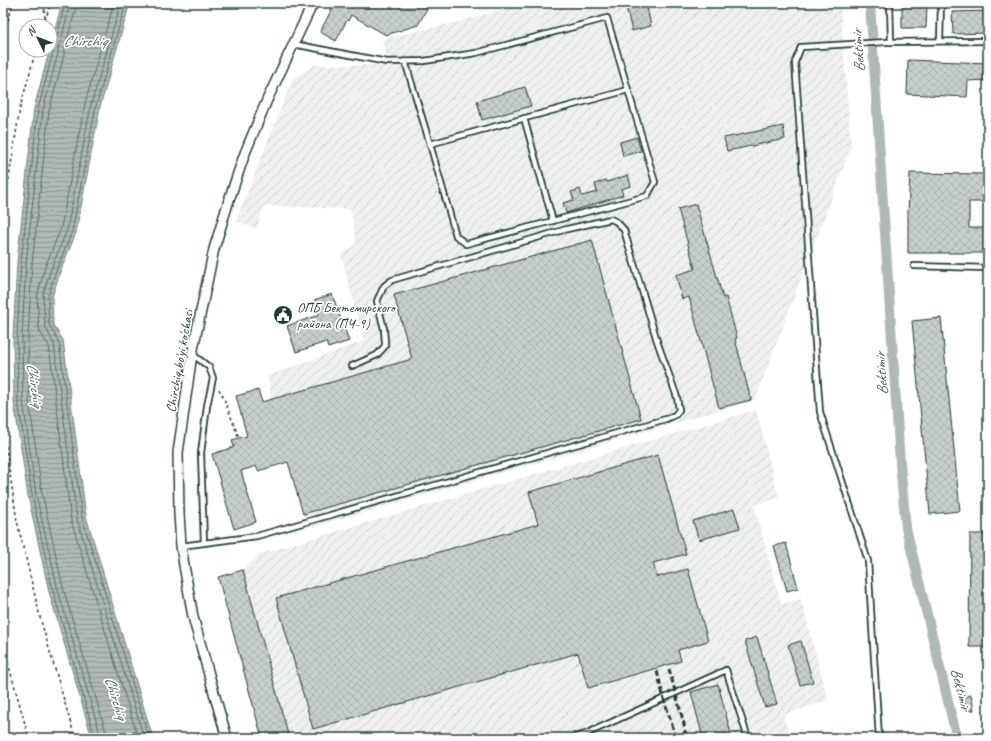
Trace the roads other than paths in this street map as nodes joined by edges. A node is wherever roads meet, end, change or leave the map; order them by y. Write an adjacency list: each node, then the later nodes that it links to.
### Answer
1 (313, 3): 7 (street, Chirchiq bo'yi ko'chasi)
2 (890, 3): 6 (lane)
3 (941, 3): 4 (lane)
4 (940, 41): 5 (lane); 6 (lane)
5 (988, 41)
6 (889, 42): 23 (lane)
7 (293, 44): 8 (lane); 15 (street, Chirchiq bo'yi ko'chasi)
8 (405, 61): 9 (lane); 11 (lane)
9 (628, 90): 10 (lane); 12 (lane)
10 (524, 118): 11 (lane); 12 (lane)
11 (430, 144): 12 (lane)
12 (553, 221)
13 (914, 266): 14 (lane)
14 (988, 268)
15 (192, 354): 17 (lane); 18 (street, Chirchiq bo'yi ko'chasi)
16 (352, 366): 17 (lane)
17 (204, 543): 18 (lane)
18 (181, 546): 20 (street, Chirchiq bo'yi ko'chasi)
19 (589, 736): 21 (lane); 22 (lane)
20 (227, 738)
21 (573, 738)
22 (748, 738)
23 (879, 738)

